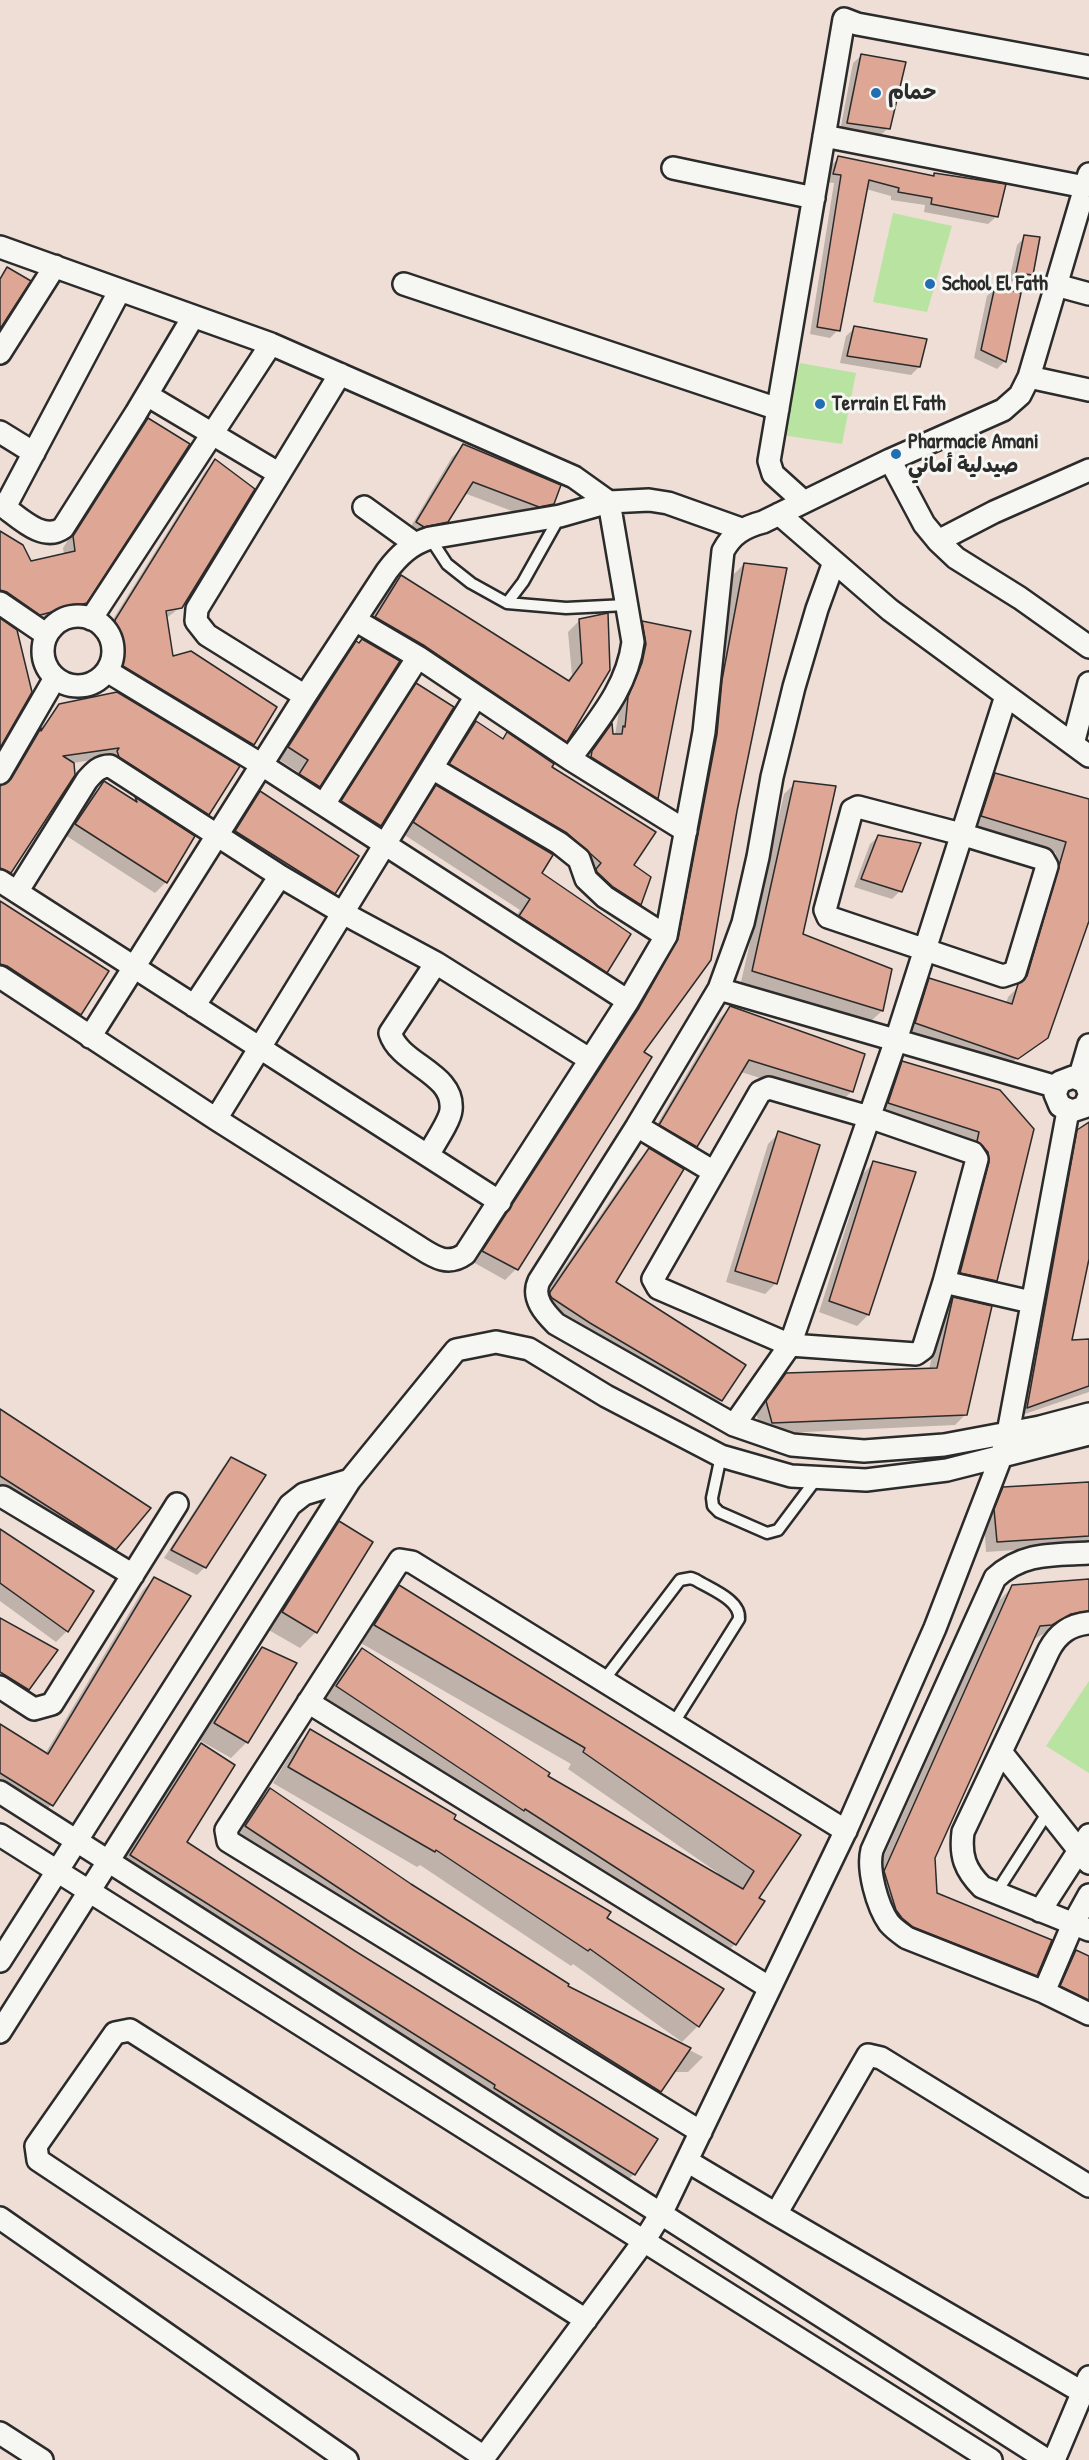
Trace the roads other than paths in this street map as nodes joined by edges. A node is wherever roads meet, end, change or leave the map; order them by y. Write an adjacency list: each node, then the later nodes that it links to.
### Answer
1 (1089, 67): 2 (street)
2 (824, 136): 4 (street); 5 (street)
3 (673, 168): 5 (street)
4 (1087, 181): 9 (street)
5 (814, 198): 19 (street)
6 (2, 251): 7 (street)
7 (55, 266): 10 (street); 13 (street)
8 (404, 284): 19 (street)
9 (1056, 285): 11 (street); 16 (street)
10 (120, 290): 12 (street); 22 (street)
11 (1089, 294)
12 (193, 317): 14 (street); 18 (street)
13 (2, 344)
14 (271, 344): 15 (street); 21 (street)
15 (340, 374): 25 (street); 26 (street)
16 (1029, 376): 17 (street); 23 (street)
17 (1089, 390)
18 (147, 395): 21 (street); 28 (street)
19 (778, 409): 27 (street)
20 (0, 432): 22 (street)
21 (213, 433): 25 (street); 39 (street)
22 (34, 453): 28 (street)
23 (890, 460): 27 (street); 34 (street)
24 (1089, 470): 34 (street)
25 (278, 473): 47 (street)
26 (609, 502): 31 (street); 32 (street); 38 (street)
27 (804, 502): 30 (street)
28 (3, 506)
29 (364, 507): 33 (street)
30 (779, 514): 32 (street); 35 (street)
31 (560, 516): 33 (street); 37 (lane)
32 (741, 529): 56 (street)
33 (422, 541): 37 (lane); 40 (street)
34 (938, 542): 42 (street)
35 (834, 561): 49 (street); 68 (street)
36 (0, 603): 41 (street)
37 (507, 603): 38 (lane)
38 (627, 605): 51 (street)
39 (91, 619): 41 (street); 44 (street)
40 (355, 620): 43 (street); 47 (street)
41 (47, 635): 45 (street)
42 (1089, 647)
43 (418, 657): 48 (street); 55 (street)
44 (107, 671): 45 (street); 52 (street)
45 (55, 678): 54 (street)
46 (1089, 683): 50 (street)
47 (305, 696): 52 (street)
48 (476, 696): 51 (street); 53 (street)
49 (1006, 696): 50 (street); 57 (street)
50 (1081, 750)
51 (570, 759): 56 (street)
52 (262, 765): 55 (street); 58 (street)
53 (432, 768): 59 (street); 63 (street)
54 (0, 773)
55 (324, 804): 59 (street)
56 (686, 831): 63 (street)
57 (961, 834): 64 (street); 64 (street); 64 (street)
58 (216, 835): 60 (street); 61 (street); 66 (street)
59 (386, 846): 62 (street); 69 (street)
60 (280, 876): 62 (street); 70 (street)
61 (8, 886): 66 (street)
62 (343, 913): 65 (street); 74 (street)
63 (666, 936): 69 (street)
64 (925, 950): 72 (street)
65 (436, 963): 75 (street); 82 (street)
66 (135, 968): 70 (street); 71 (street)
67 (0, 977): 71 (street)
68 (719, 989): 72 (street); 81 (street)
69 (628, 1001): 75 (street)
70 (194, 1006): 74 (street)
71 (90, 1037): 80 (street)
72 (896, 1040): 76 (street); 79 (street)
73 (1089, 1045): 77 (street)
74 (260, 1048): 80 (street); 82 (street)
75 (589, 1059): 84 (street)
76 (1057, 1087): 77 (street); 78 (street)
77 (1086, 1089): 78 (street)
78 (1068, 1111): 86 (street)
79 (869, 1117): 83 (street); 85 (street); 87 (street)
80 (216, 1119): 84 (street)
81 (637, 1126): 83 (street); 89 (street)
82 (428, 1155): 84 (street)
83 (714, 1172): 87 (street)
84 (500, 1202)
85 (944, 1282): 86 (street); 87 (street)
86 (1031, 1302): 90 (street)
87 (790, 1345): 89 (street)
88 (1089, 1414): 90 (street)
89 (734, 1425): 90 (street)
90 (1008, 1433): 93 (street)
91 (1089, 1434): 93 (street)
92 (722, 1456): 94 (street); 94 (lane); 95 (street)
93 (1001, 1456): 94 (street); 108 (street)
94 (817, 1478)
95 (350, 1480): 110 (street); 112 (street)
96 (3, 1497): 99 (street)
97 (177, 1504): 99 (street)
98 (1089, 1553): 121 (street)
99 (133, 1575): 102 (street)
100 (1089, 1623): 105 (street)
101 (604, 1680): 103 (street); 104 (street); 104 (lane)
102 (0, 1687)
103 (308, 1702): 120 (street); 124 (street)
104 (673, 1724): 108 (street)
105 (1001, 1752): 107 (street); 115 (street)
106 (0, 1792): 110 (street)
107 (1048, 1812): 111 (street); 115 (lane)
108 (846, 1831): 120 (street)
109 (0, 1835): 113 (street)
110 (76, 1840): 112 (street); 113 (street)
111 (1086, 1849): 117 (street)
112 (108, 1860): 114 (street); 127 (street)
113 (57, 1871): 114 (street); 119 (street)
114 (88, 1891): 123 (street); 130 (street)
115 (996, 1893): 117 (street)
116 (1089, 1895): 118 (street)
117 (1040, 1911): 118 (street)
118 (1081, 1927): 121 (street)
119 (0, 1961)
120 (770, 1988): 124 (street)
121 (1044, 1992): 122 (street)
122 (1089, 2014)
123 (0, 2032)
124 (700, 2132): 125 (street)
125 (687, 2161): 127 (street); 128 (street)
126 (1089, 2186): 128 (street)
127 (662, 2212): 130 (street); 138 (street)
128 (776, 2214): 132 (street)
129 (0, 2218): 136 (street)
130 (644, 2241): 131 (street); 137 (street)
131 (586, 2320): 134 (street); 134 (street)
132 (1086, 2384): 139 (street)
133 (0, 2433): 135 (street)
134 (483, 2458)
135 (42, 2460)
136 (347, 2460)
137 (991, 2460)
138 (1047, 2460)
139 (1054, 2460)

